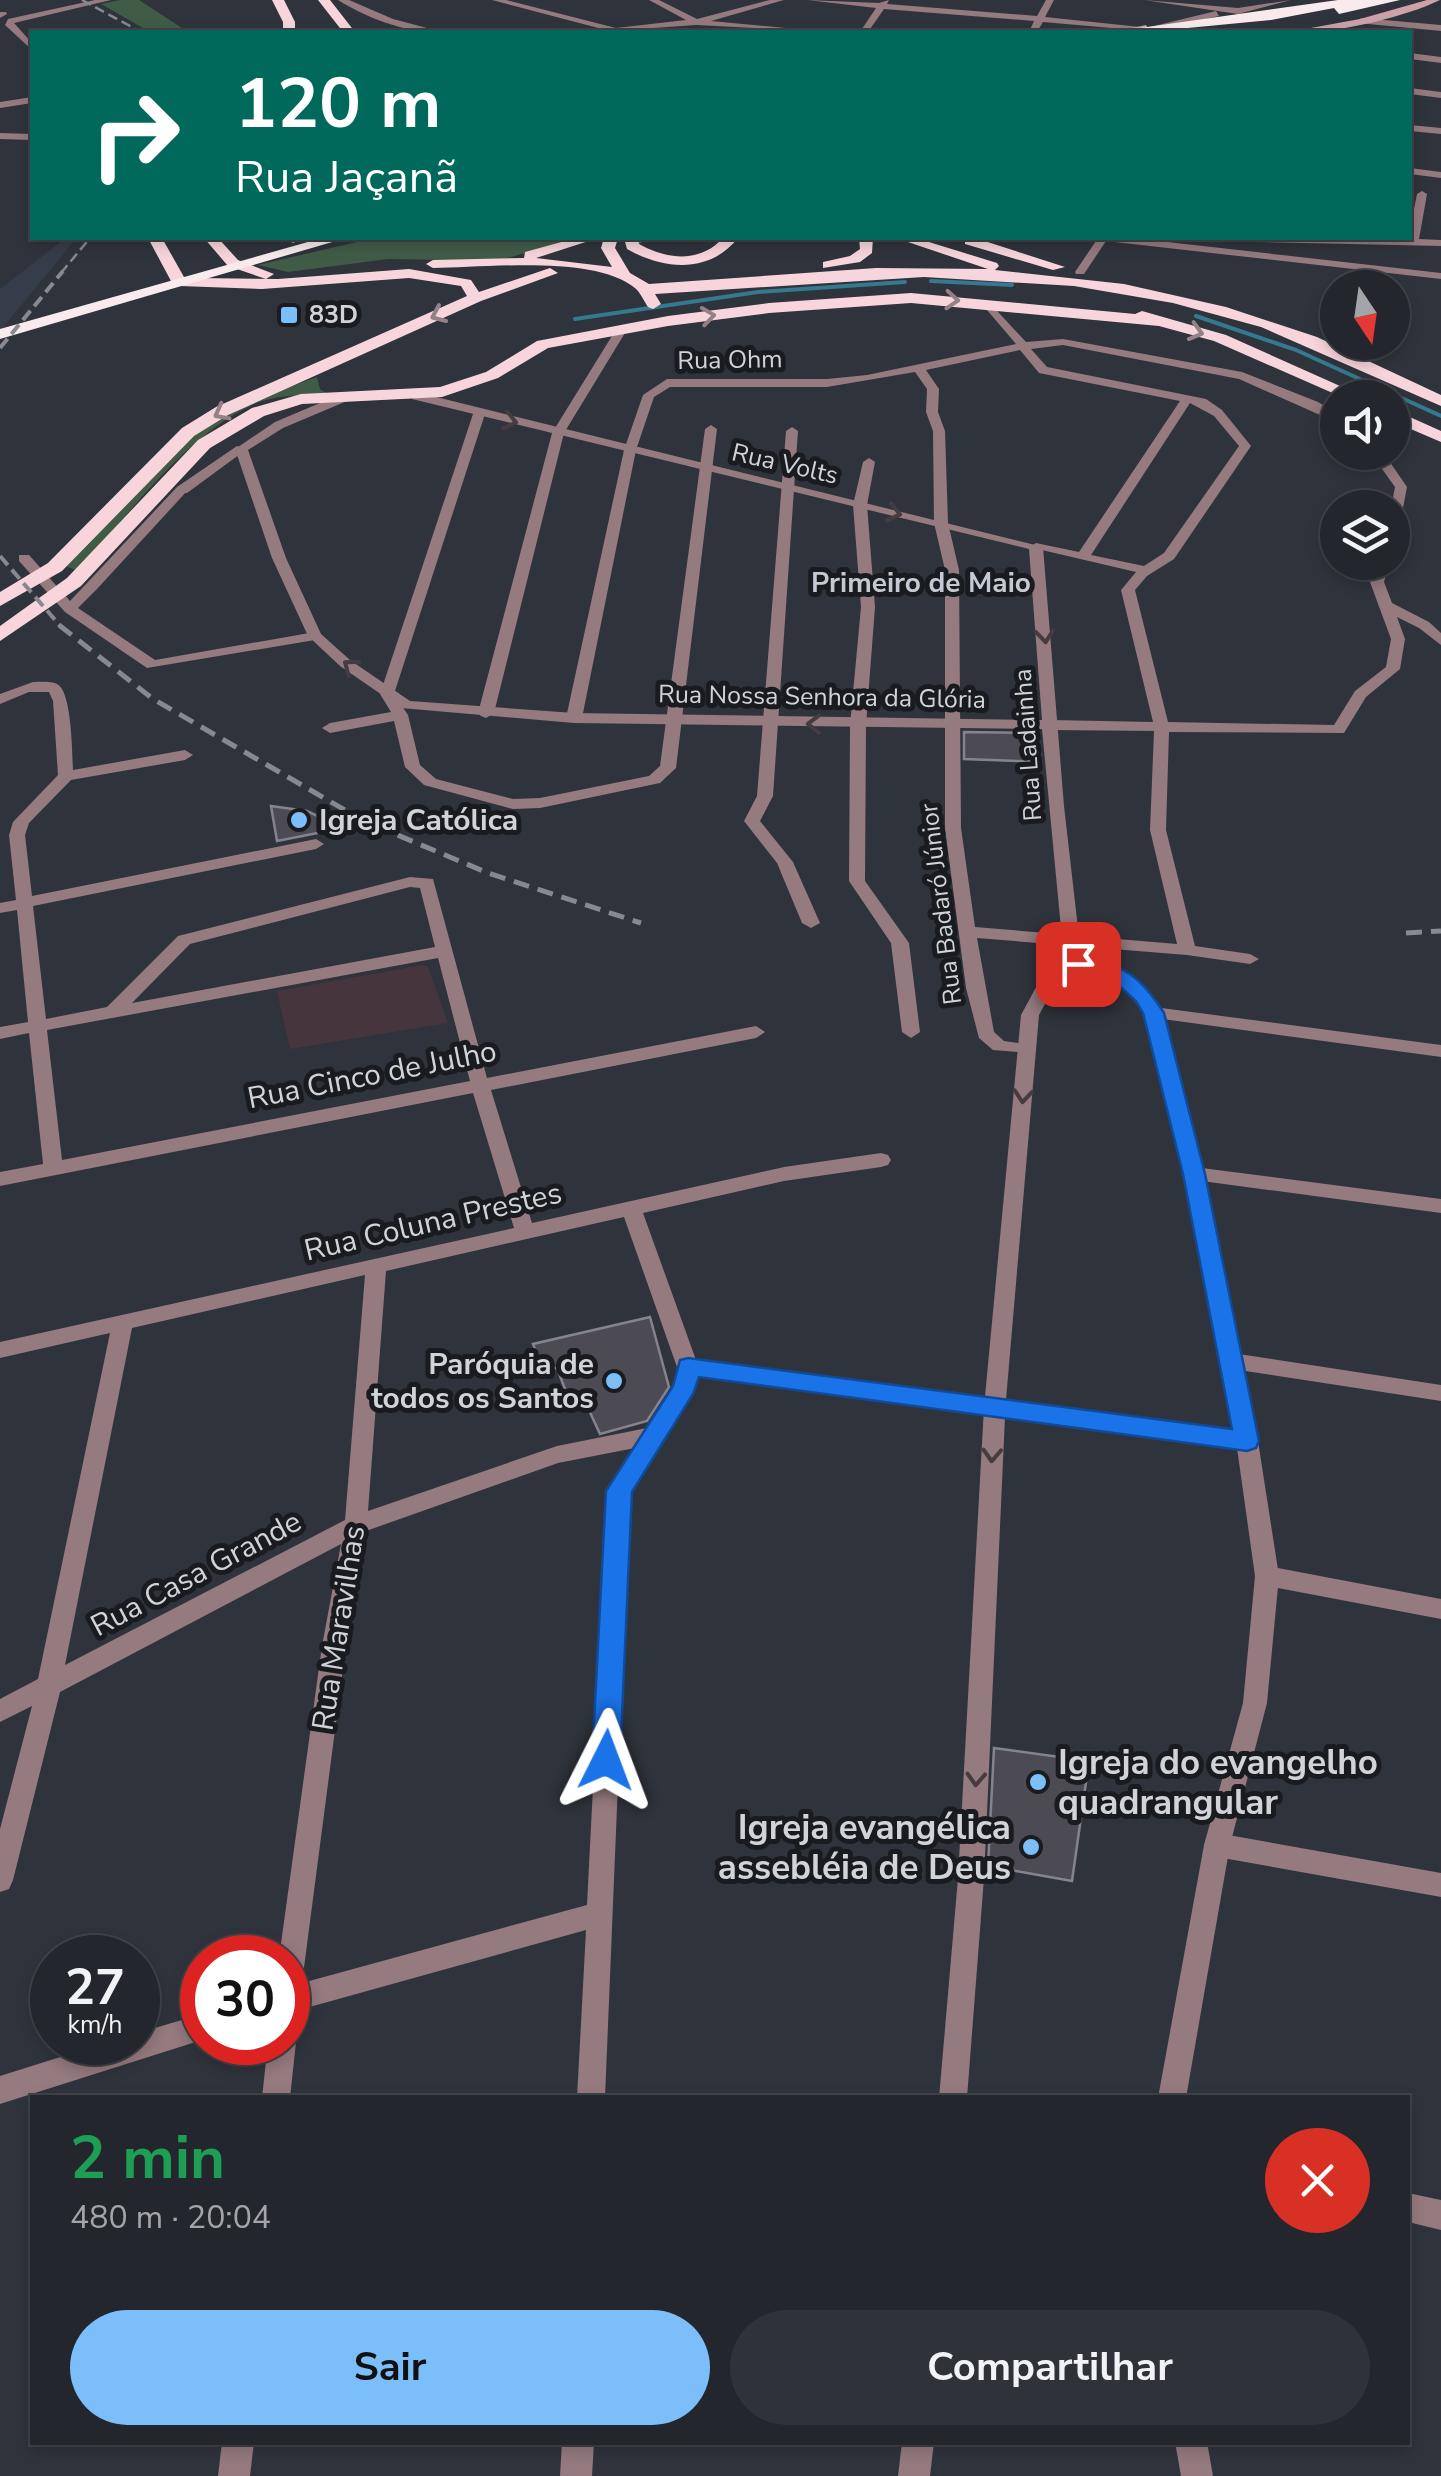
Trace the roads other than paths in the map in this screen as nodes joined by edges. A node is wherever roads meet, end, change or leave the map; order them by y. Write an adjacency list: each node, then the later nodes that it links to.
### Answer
1 (103, 0): 14 (street)
2 (278, 0): 24 (highway)
3 (342, 0): 17 (street)
4 (496, 0): 30 (street)
5 (653, 0): 25 (street)
6 (780, 0): 25 (street)
7 (811, 0): 15 (street)
8 (1050, 0): 22 (street)
9 (1148, 0): 18 (street)
10 (1286, 0): 18 (street)
11 (1359, 0): 21 (highway)
12 (1394, 0): 37 (highway)
13 (1439, 0): 23 (main road)
14 (86, 2): 19 (street); 20 (street)
15 (882, 3): 22 (street); 33 (street)
16 (319, 4): 17 (street); 28 (highway)
17 (354, 6): 29 (street)
18 (1234, 10): 26 (street)
19 (1, 13): 20 (street)
20 (33, 14): 39 (street)
21 (1272, 16): 26 (highway); 36 (highway)
22 (1040, 19): 26 (street); 34 (street)
23 (1361, 21): 27 (street); 38 (main road)
24 (289, 27)
25 (696, 27): 31 (street); 32 (street)
26 (1150, 28): 35 (main road)
27 (1441, 28)
28 (347, 30)
29 (430, 30)
30 (614, 30)
31 (638, 30)
32 (773, 30)
33 (865, 30)
34 (1034, 30)
35 (1134, 30)
36 (1184, 30)
37 (1224, 30)
38 (1309, 30)
39 (30, 45)
40 (1412, 56): 41 (street)
41 (1441, 60)
42 (1412, 91): 43 (street)
43 (1441, 95)
44 (30, 100): 45 (street)
45 (0, 106)
46 (1412, 128): 47 (street)
47 (1441, 131)
48 (0, 136): 49 (street)
49 (30, 136)
50 (1412, 171): 51 (street)
51 (1441, 175)
52 (1422, 194): 67 (street)
53 (156, 240): 77 (highway)
54 (213, 240): 70 (highway)
55 (330, 240): 68 (highway)
56 (584, 240): 70 (highway)
57 (610, 240): 74 (highway)
58 (631, 240): 59 (highway)
59 (729, 240)
60 (866, 240): 71 (highway)
61 (909, 240): 80 (highway)
62 (966, 240): 73 (highway)
63 (997, 240): 73 (highway)
64 (1104, 240): 73 (street)
65 (1124, 240): 75 (street)
66 (1362, 240): 67 (street)
67 (1413, 241): 69 (street)
68 (289, 243): 81 (highway); 83 (highway)
69 (1441, 244)
70 (502, 264): 72 (highway)
71 (833, 264): 74 (highway); 76 (highway)
72 (592, 267): 74 (highway); 77 (highway)
73 (1074, 270): 84 (highway)
74 (628, 275): 79 (highway)
75 (1441, 276)
76 (915, 286): 78 (highway, one-way to 78); 79 (highway, one-way to 76)
77 (476, 298): 88 (highway, one-way to 88)
78 (987, 303): 80 (highway); 85 (street)
79 (651, 306): 82 (highway); 98 (highway)
80 (1158, 321): 86 (highway, one-way to 86)
81 (0, 324)
82 (618, 333): 93 (highway); 105 (street)
83 (0, 334)
84 (1320, 336)
85 (1024, 346): 89 (street, Rua Ohm); 90 (street, Rua Ohm); 97 (street)
86 (1246, 350): 90 (street); 91 (highway)
87 (1379, 360): 92 (highway)
88 (328, 364): 94 (highway); 120 (highway, one-way to 120)
89 (918, 368): 108 (street, Rua Ohm); 113 (street, Rua Badaró Júnior)
90 (1242, 376): 99 (street, Rua Ohm)
91 (1320, 381)
92 (1441, 388)
93 (416, 396): 94 (highway); 100 (street, Rua Volts)
94 (396, 397): 95 (highway)
95 (350, 398): 96 (highway); 102 (street)
96 (301, 399): 102 (street); 119 (highway)
97 (1187, 399): 115 (street); 117 (street)
98 (1441, 401)
99 (1320, 408)
100 (479, 414): 105 (street, Rua Volts, one-way to 105); 126 (street)
101 (1410, 422): 106 (highway)
102 (279, 425): 107 (street)
103 (711, 429): 110 (street)
104 (792, 431): 111 (street)
105 (558, 433): 108 (street, Rua Volts); 128 (street)
106 (1441, 437)
107 (241, 449): 119 (street); 124 (street)
108 (630, 450): 110 (street, Rua Volts); 130 (street, Rua Ohm)
109 (870, 462): 112 (street)
110 (704, 468): 111 (street, Rua Volts); 131 (street)
111 (789, 488): 112 (street, Rua Volts); 132 (street)
112 (860, 505): 113 (street, Rua Volts, one-way to 113); 134 (street)
113 (942, 523): 114 (street, Rua Volts); 133 (street, Rua Badaró Júnior)
114 (1036, 547): 115 (street, Rua Volts); 135 (street, Rua Ladainha, one-way to 135)
115 (1083, 557): 117 (street, Rua Volts)
116 (24, 558): 122 (street)
117 (1146, 570): 137 (street)
118 (1377, 580): 121 (street)
119 (83, 584): 122 (street); 123 (highway)
120 (0, 600)
121 (1386, 606): 125 (street); 137 (street, Rua Nossa Senhora da Glória)
122 (70, 610): 124 (street)
123 (2, 633)
124 (315, 636): 126 (street, one-way to 124)
125 (1441, 641)
126 (387, 694): 128 (street, Rua Nossa Senhora da Glória); 129 (street)
127 (0, 700): 139 (street)
128 (486, 714): 130 (street, Rua Nossa Senhora da Glória)
129 (400, 715): 131 (street); 136 (street)
130 (574, 718): 131 (street, Rua Nossa Senhora da Glória)
131 (672, 721): 132 (street, Rua Nossa Senhora da Glória)
132 (769, 723): 134 (street, Rua Nossa Senhora da Glória, one-way to 132); 143 (street)
133 (953, 724): 134 (street, Rua Nossa Senhora da Glória); 135 (street, Rua Nossa Senhora da Glória); 144 (street, Rua Badaró Júnior)
134 (858, 725): 155 (street)
135 (1052, 726): 137 (street, Rua Nossa Senhora da Glória); 145 (street, Rua Ladainha)
136 (330, 728)
137 (1162, 728): 146 (street)
138 (185, 755): 139 (street)
139 (66, 776): 141 (street)
140 (316, 844): 141 (street)
141 (23, 903): 142 (street); 153 (street)
142 (0, 908)
143 (811, 923)
144 (970, 932): 145 (street); 157 (street, Rua Badaró Júnior)
145 (1071, 939): 146 (street); 149 (street); 150 (street)
146 (1187, 950): 148 (street)
147 (444, 951): 151 (street); 151 (street); 159 (street)
148 (1250, 959)
149 (1056, 968): 150 (street); 157 (street)
150 (1110, 968): 152 (street)
151 (112, 1013): 153 (street)
152 (1154, 1013): 158 (street); 162 (street)
153 (38, 1026): 156 (street); 161 (street)
154 (756, 1032): 159 (street, Rua Cinco de Julho)
155 (911, 1032)
156 (0, 1033)
157 (1027, 1050): 173 (street, one-way to 173)
158 (1441, 1051)
159 (480, 1085): 161 (street, Rua Cinco de Julho); 166 (street)
160 (881, 1160): 165 (street, Rua Coluna Prestes)
161 (53, 1168): 163 (street, Rua Cinco de Julho)
162 (1194, 1174): 164 (street); 170 (street)
163 (0, 1179)
164 (1441, 1206)
165 (631, 1208): 166 (street, Rua Coluna Prestes); 171 (street)
166 (525, 1232): 167 (street, Rua Coluna Prestes)
167 (376, 1265): 168 (street, Rua Coluna Prestes); 176 (street, Rua Maravilhas)
168 (123, 1322): 169 (street, Rua Coluna Prestes); 179 (street)
169 (0, 1350)
170 (1232, 1361): 172 (street); 175 (street)
171 (688, 1367): 173 (street); 174 (street)
172 (1441, 1392)
173 (994, 1407): 175 (street); 192 (street, one-way to 192)
174 (655, 1434): 176 (street, Rua Casa Grande); 184 (street)
175 (1247, 1441): 177 (street)
176 (356, 1525): 179 (street, Rua Casa Grande); 185 (street, Rua Maravilhas)
177 (1266, 1576): 178 (street); 181 (street)
178 (1441, 1609)
179 (49, 1686): 180 (street, Rua Casa Grande); 182 (street)
180 (0, 1711)
181 (1216, 1845): 183 (street); 193 (street)
182 (0, 1880)
183 (1441, 1885)
184 (598, 1914): 186 (street); 191 (street)
185 (295, 1935)
186 (310, 1994)
187 (180, 2033): 189 (street)
188 (280, 2065): 190 (street)
189 (0, 2090)
190 (276, 2095)
191 (591, 2095)
192 (953, 2095)
193 (1173, 2095)
194 (1410, 2208): 195 (street)
195 (1441, 2215)
196 (238, 2445): 200 (street)
197 (578, 2445): 201 (street)
198 (918, 2445): 202 (street)
199 (1192, 2445): 203 (street)
200 (234, 2476)
201 (576, 2476)
202 (914, 2476)
203 (1197, 2476)

